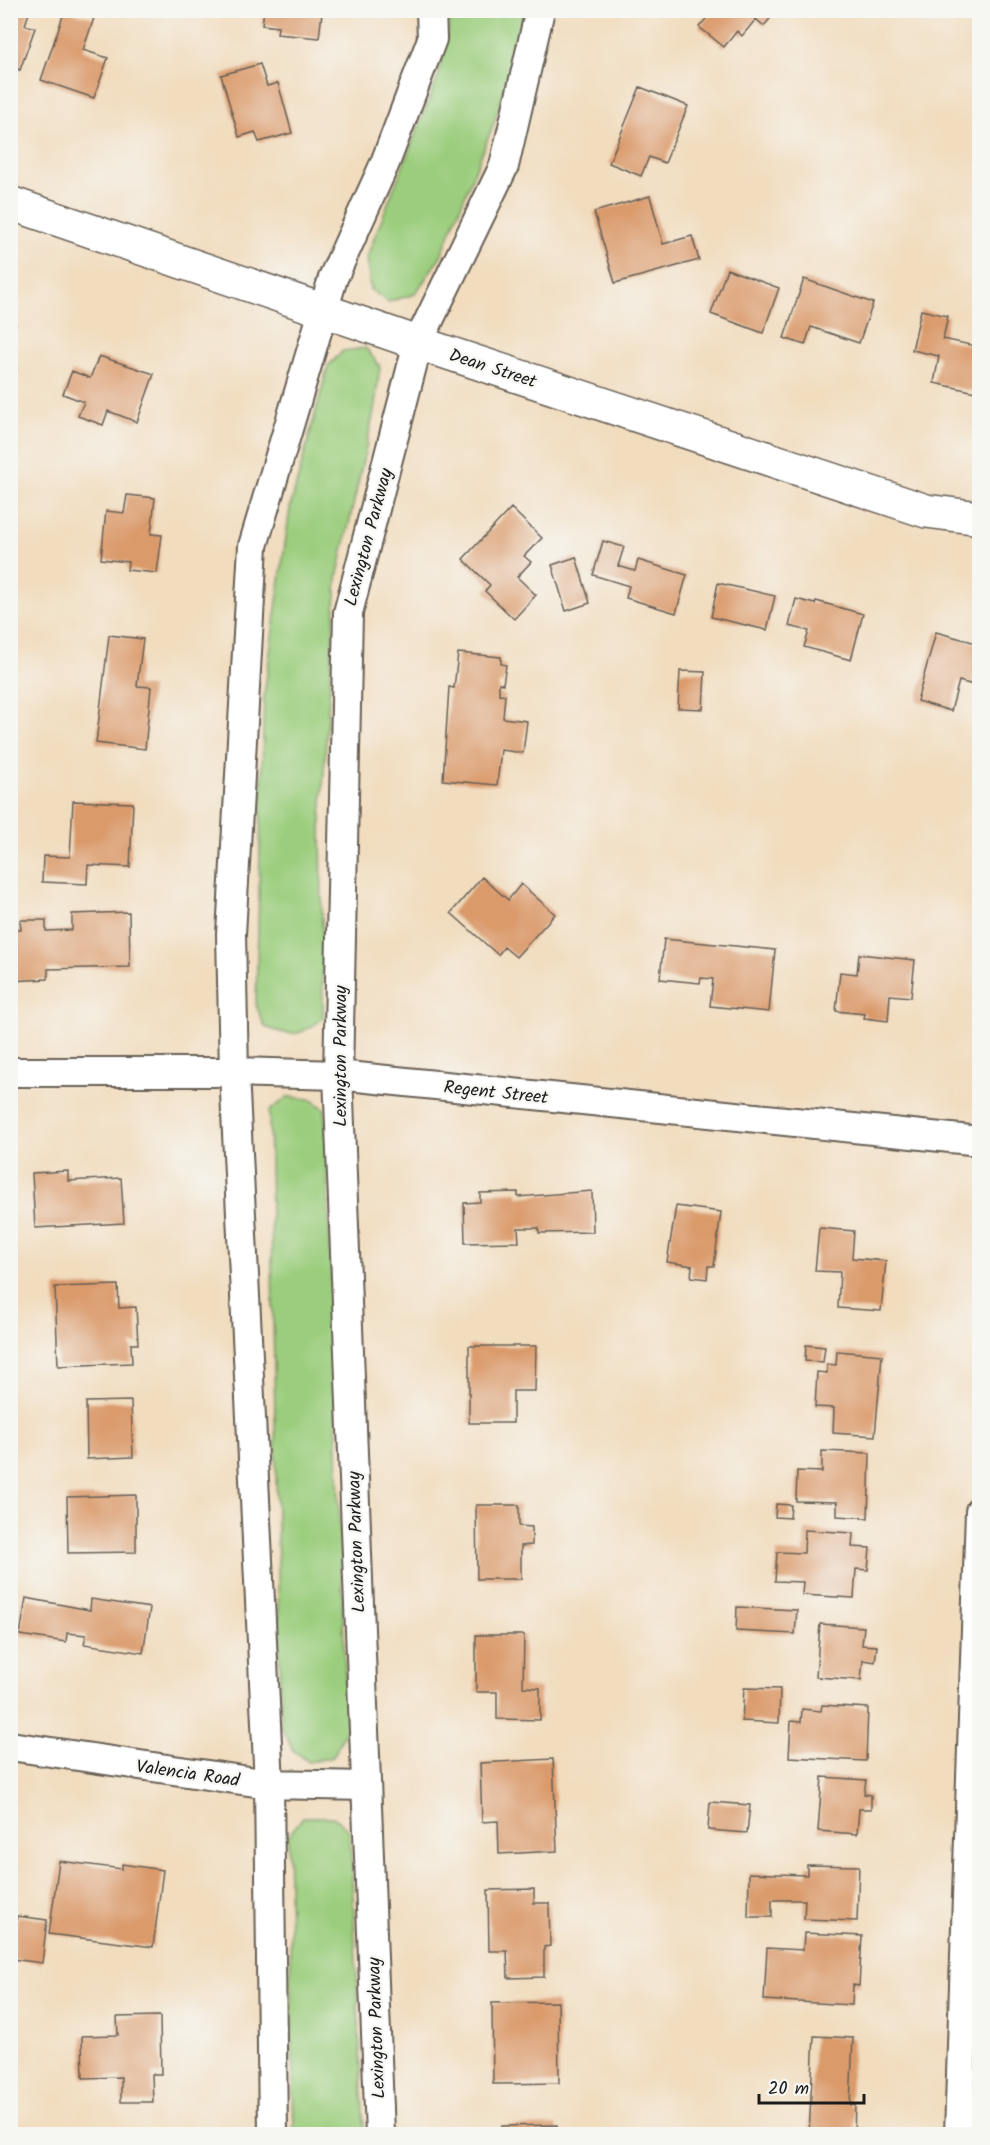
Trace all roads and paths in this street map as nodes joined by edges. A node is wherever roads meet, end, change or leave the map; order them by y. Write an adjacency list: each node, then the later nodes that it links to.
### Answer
1 (431, 10): 4 (street)
2 (540, 10): 5 (street, Lexington Parkway)
3 (10, 203): 4 (street, Dean Street)
4 (322, 310): 5 (street, Dean Street); 8 (street)
5 (418, 344): 6 (street, Dean Street); 9 (street, Lexington Parkway)
6 (980, 518)
7 (10, 1072): 8 (street, Regent Street)
8 (234, 1072): 9 (street, Regent Street); 13 (street)
9 (338, 1076): 10 (street, Regent Street); 14 (street, Lexington Parkway)
10 (980, 1142)
11 (980, 1511): 17 (street)
12 (10, 1746): 13 (street, Valencia Road)
13 (269, 1784): 14 (street, Valencia Road); 15 (street)
14 (366, 1786): 16 (street, Lexington Parkway)
15 (273, 2134)
16 (380, 2134)
17 (959, 2134)

